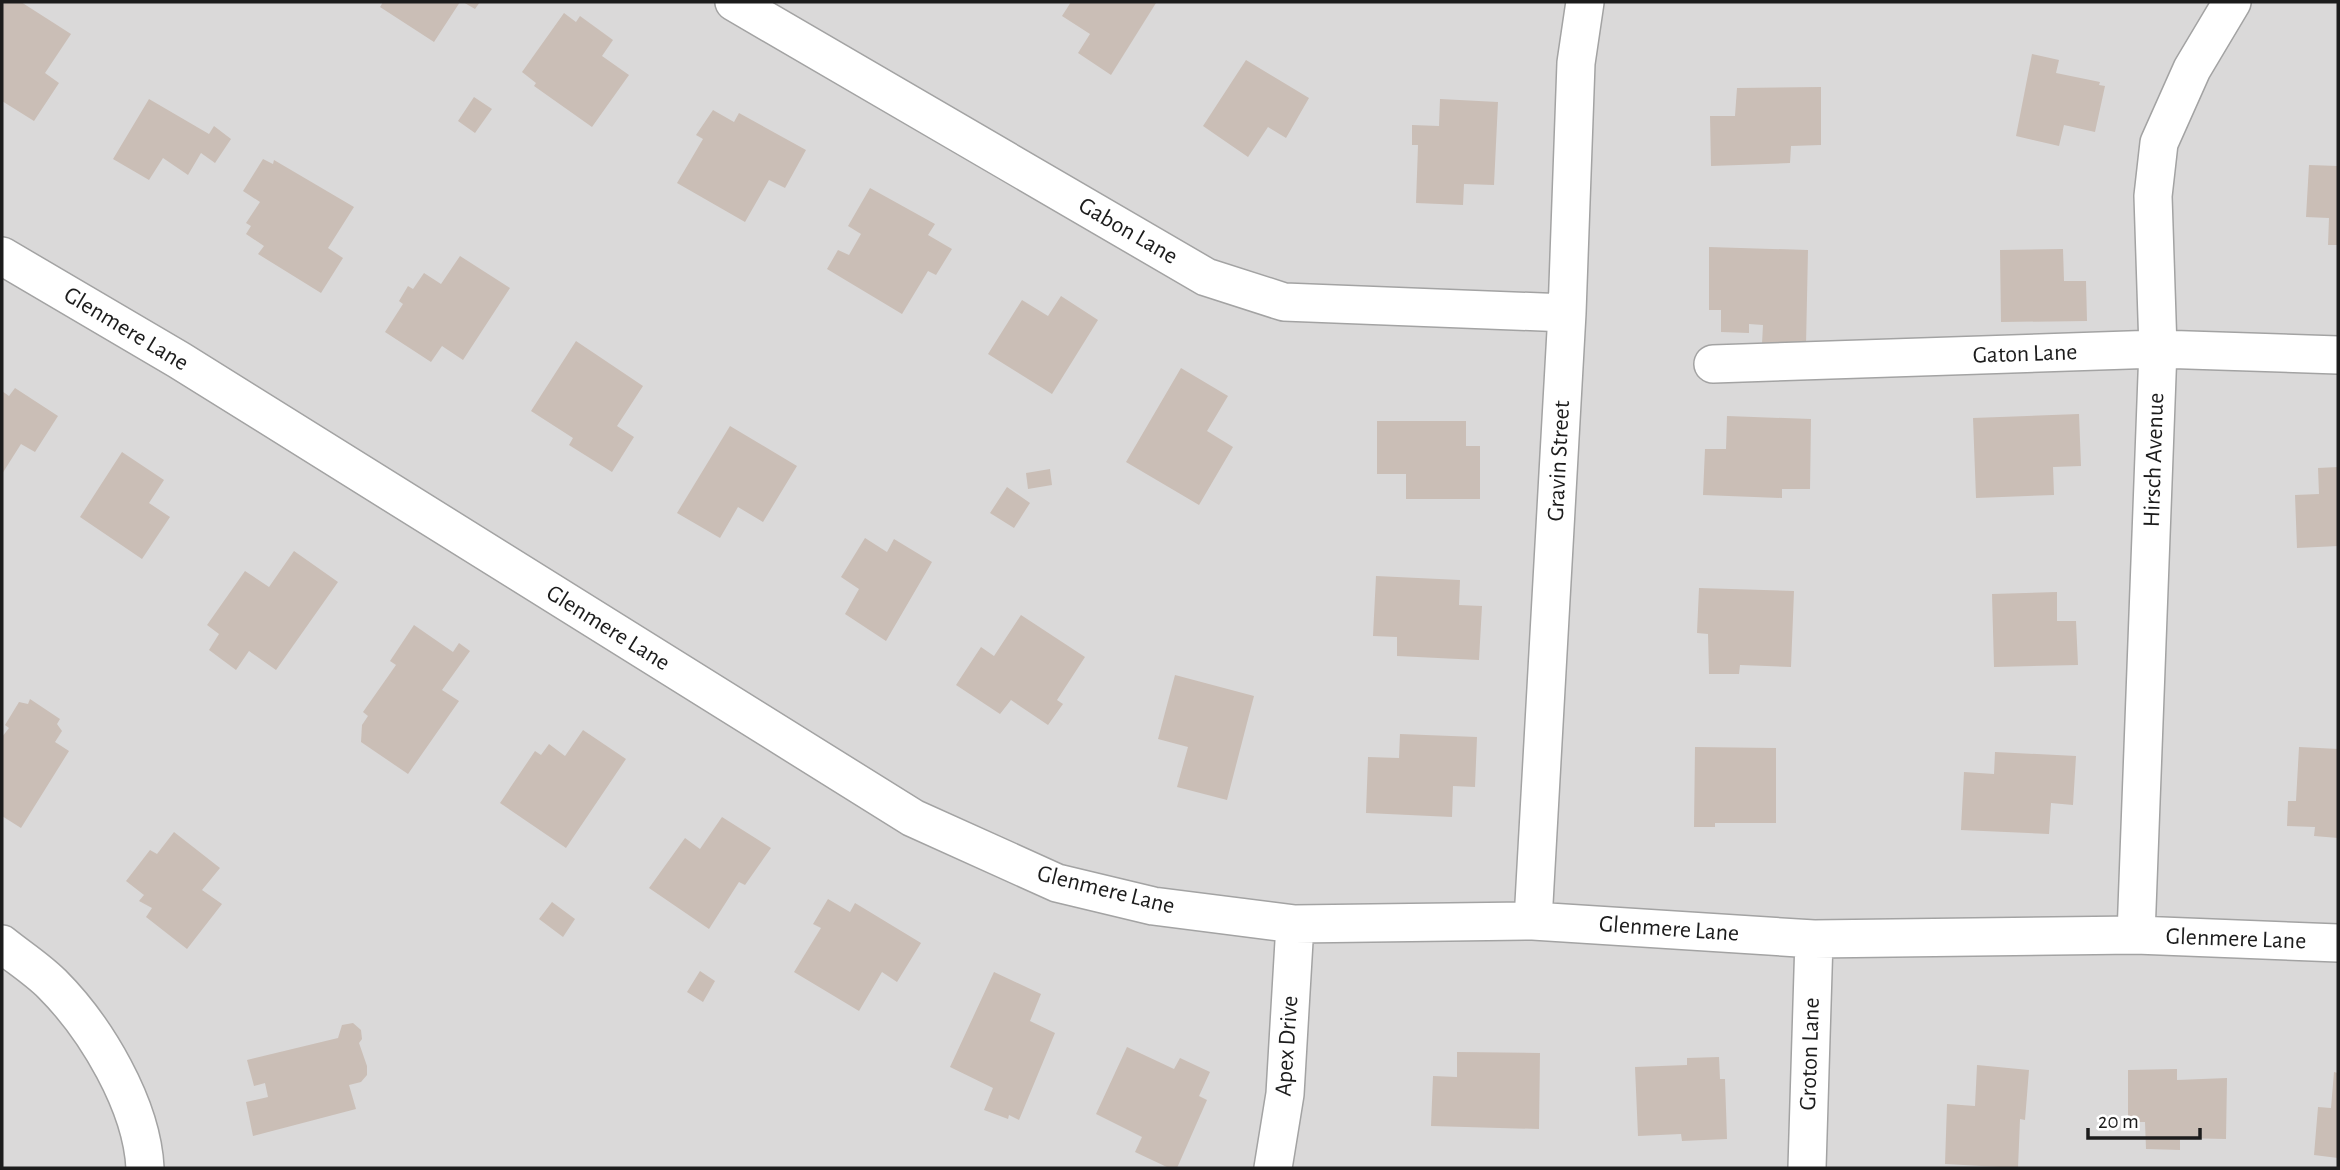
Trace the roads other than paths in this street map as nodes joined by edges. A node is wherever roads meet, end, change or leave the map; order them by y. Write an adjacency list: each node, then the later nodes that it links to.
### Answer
1 (734, 2): 5 (street, Gabon Lane)
2 (1585, 2): 5 (street, Gravin Street)
3 (2232, 2): 6 (street, Hirsch Avenue)
4 (2, 256): 10 (street, Glenmere Lane)
5 (1567, 313): 9 (street, Gravin Street)
6 (2158, 349): 7 (street, Gaton Lane); 8 (street, Gaton Lane); 11 (street, Hirsch Avenue)
7 (2338, 355)
8 (1713, 364)
9 (1533, 920): 10 (street, Glenmere Lane); 12 (street, Glenmere Lane)
10 (1294, 924): 16 (street, Apex Drive)
11 (2136, 935): 12 (street, Glenmere Lane); 13 (street, Glenmere Lane)
12 (1814, 939): 17 (street, Groton Lane)
13 (2338, 943)
14 (2, 944): 15 (street)
15 (145, 1168)
16 (1273, 1168)
17 (1807, 1168)

